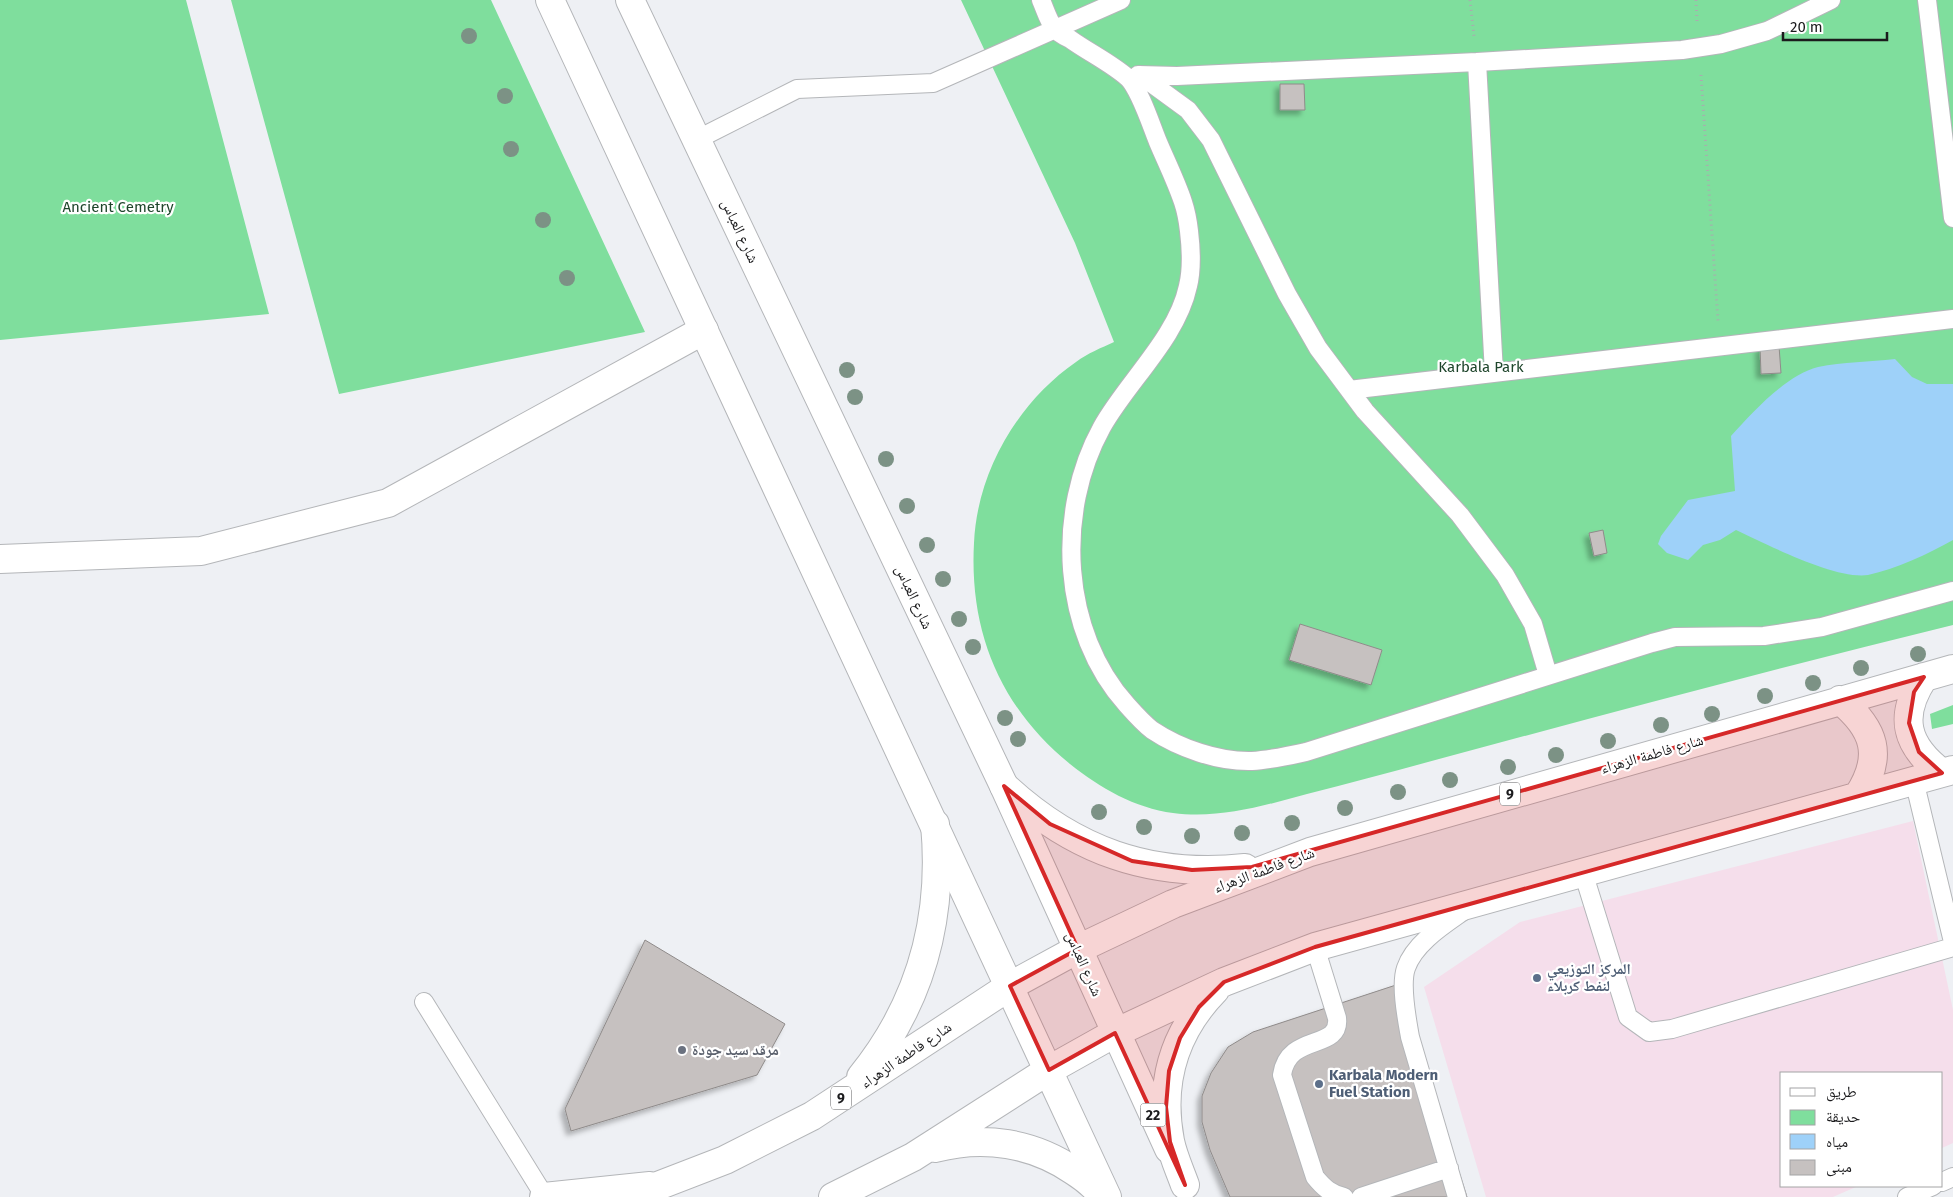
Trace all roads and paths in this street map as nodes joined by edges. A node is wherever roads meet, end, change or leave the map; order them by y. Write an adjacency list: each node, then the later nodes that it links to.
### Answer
1 (550, 0): 16 (main road)
2 (630, 0): 13 (main road, شارع العباس)
3 (1041, 0): 8 (lane)
4 (1121, 0): 8 (lane)
5 (1470, 0): 10 (path)
6 (1831, 0): 9 (lane)
7 (1927, 0): 14 (lane)
8 (1054, 29): 11 (lane); 13 (lane)
9 (1699, 48): 10 (lane); 17 (path)
10 (1477, 62): 12 (lane); 18 (lane)
11 (1115, 70): 12 (lane); 23 (lane)
12 (1140, 75): 19 (lane)
13 (696, 140): 28 (main road, شارع العباس)
14 (1953, 218)
15 (1953, 319): 17 (lane)
16 (704, 330): 20 (main road); 30 (main road)
17 (1720, 346): 18 (lane)
18 (1494, 373): 19 (lane)
19 (1349, 390): 23 (lane)
20 (0, 559)
21 (1953, 591): 23 (lane)
22 (1953, 669): 24 (main road, شارع فاطمة الزهراء / 9)
23 (1548, 675)
24 (1924, 677): 25 (main road, شارع فاطمة الزهراء / 9); 26 (main road)
25 (1840, 700): 29 (main road); 31 (main road, شارع فاطمة الزهراء / 9)
26 (1948, 772): 27 (main road)
27 (1914, 780): 29 (main road); 34 (lane)
28 (1004, 786): 31 (main road); 37 (main road, شارع العباس)
29 (1858, 796): 32 (main road)
30 (935, 824): 39 (main road); 43 (main road)
31 (1310, 852): 37 (main road, شارع فاطمة الزهراء / 9)
32 (1584, 872): 33 (main road); 36 (lane)
33 (1475, 903): 35 (main road); 45 (lane)
34 (1953, 942)
35 (1315, 947): 38 (main road); 54 (lane)
36 (1953, 947)
37 (1078, 949): 39 (main road, شارع فاطمة الزهراء / 9); 41 (main road, شارع العباس / 22)
38 (1224, 982): 41 (main road); 48 (main road)
39 (1010, 986): 42 (main road); 43 (main road, شارع فاطمة الزهراء / 9)
40 (424, 1002): 49 (lane)
41 (1115, 1033): 42 (main road); 48 (main road, شارع العباس / 22)
42 (1049, 1070): 44 (main road); 53 (main road)
43 (844, 1096): 46 (main road, شارع فاطمة الزهراء / 9)
44 (913, 1156): 51 (main road); 52 (main road)
45 (1449, 1168): 55 (lane); 56 (lane)
46 (658, 1185): 49 (main road); 50 (main road, شارع فاطمة الزهراء / 9)
47 (1931, 1187): 57 (lane)
48 (1188, 1191)
49 (544, 1197)
50 (629, 1197)
51 (833, 1197)
52 (1103, 1197)
53 (1108, 1197)
54 (1344, 1197)
55 (1361, 1197)
56 (1457, 1197)
57 (1907, 1197)

